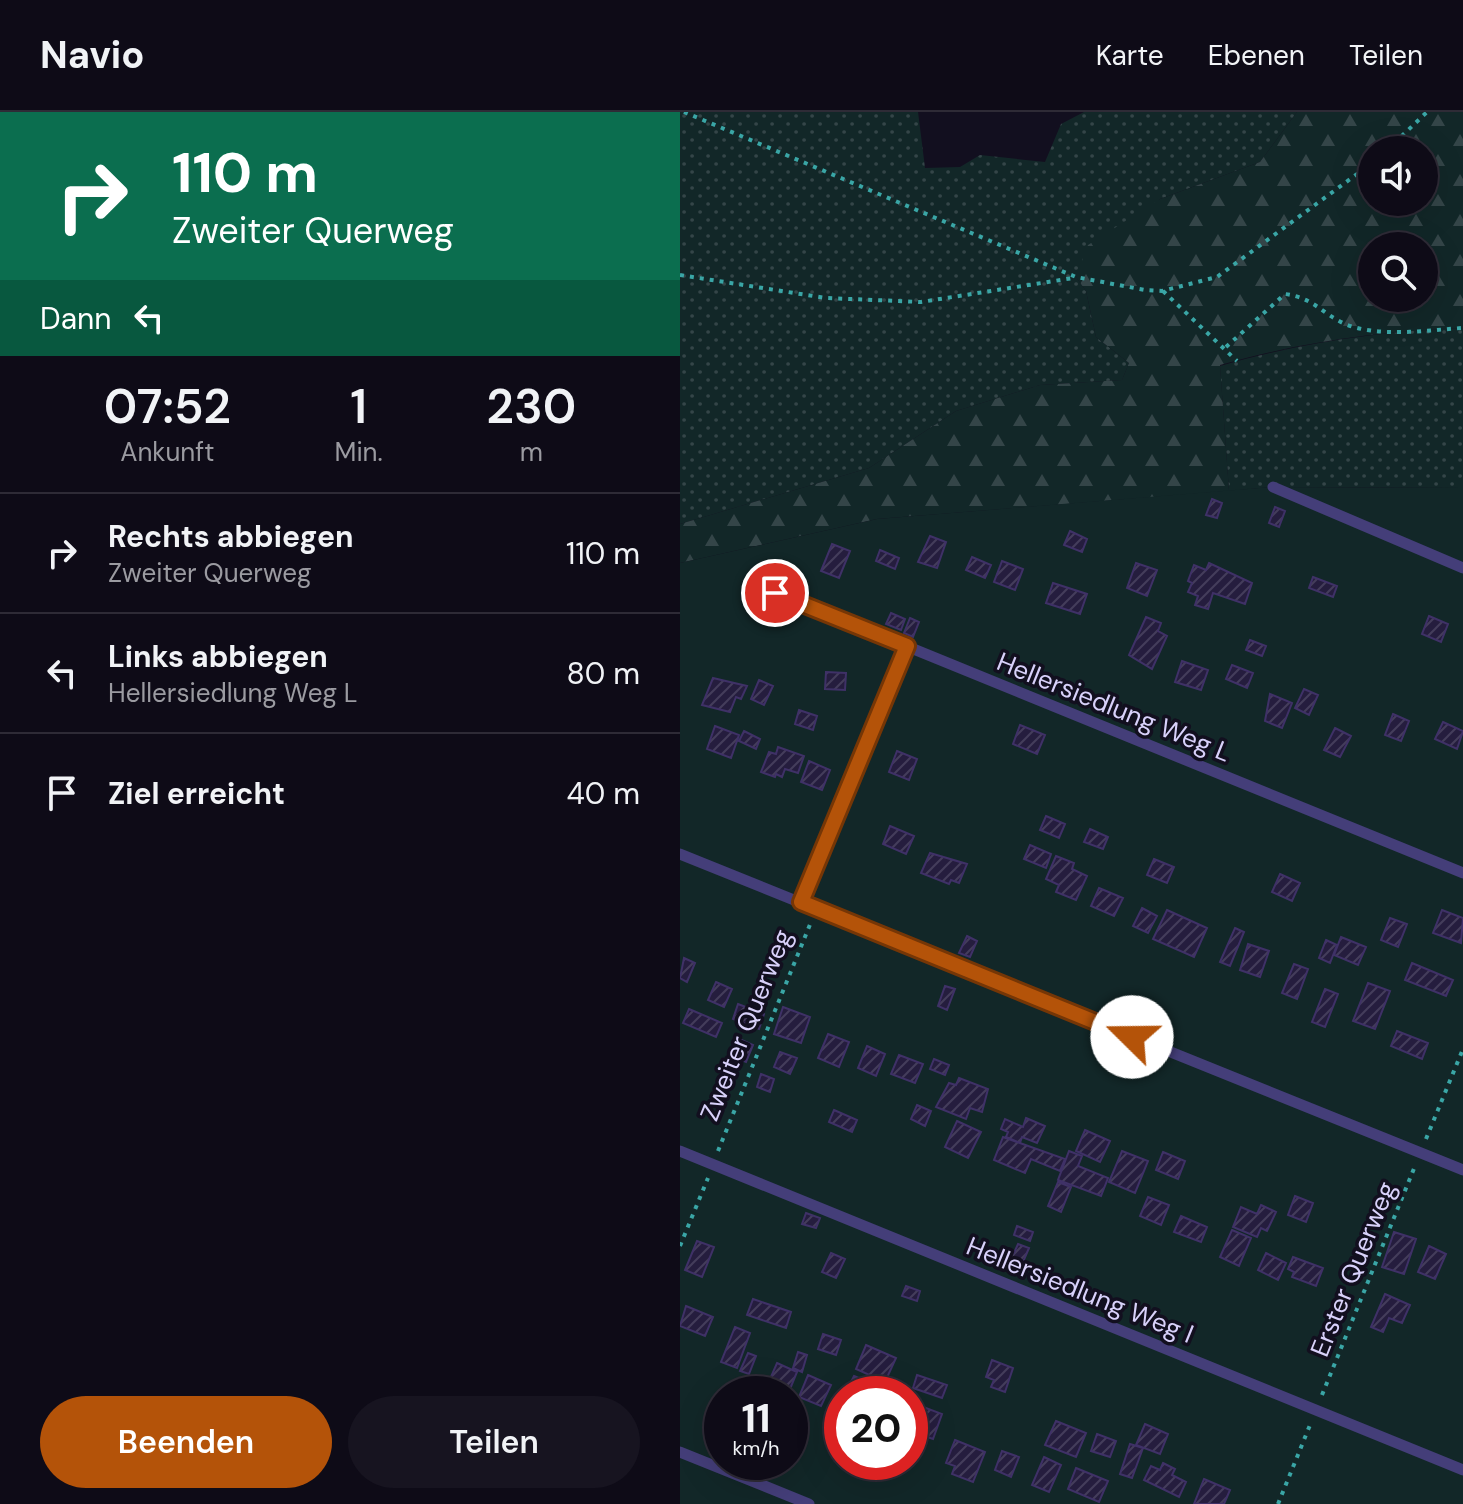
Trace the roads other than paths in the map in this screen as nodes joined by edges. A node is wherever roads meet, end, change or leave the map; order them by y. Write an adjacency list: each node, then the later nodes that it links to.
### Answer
1 (1273, 487): 2 (lane)
2 (1463, 568)
3 (749, 582): 4 (lane, Hellersiedlung Weg L)
4 (907, 646): 6 (lane, Hellersiedlung Weg L); 7 (lane, Zweiter Querweg)
5 (680, 854): 7 (lane)
6 (1463, 873)
7 (801, 902): 9 (lane)
8 (680, 1151): 11 (lane, Hellersiedlung Weg I)
9 (1463, 1170)
10 (680, 1452): 12 (lane)
11 (1463, 1470)
12 (809, 1504)

